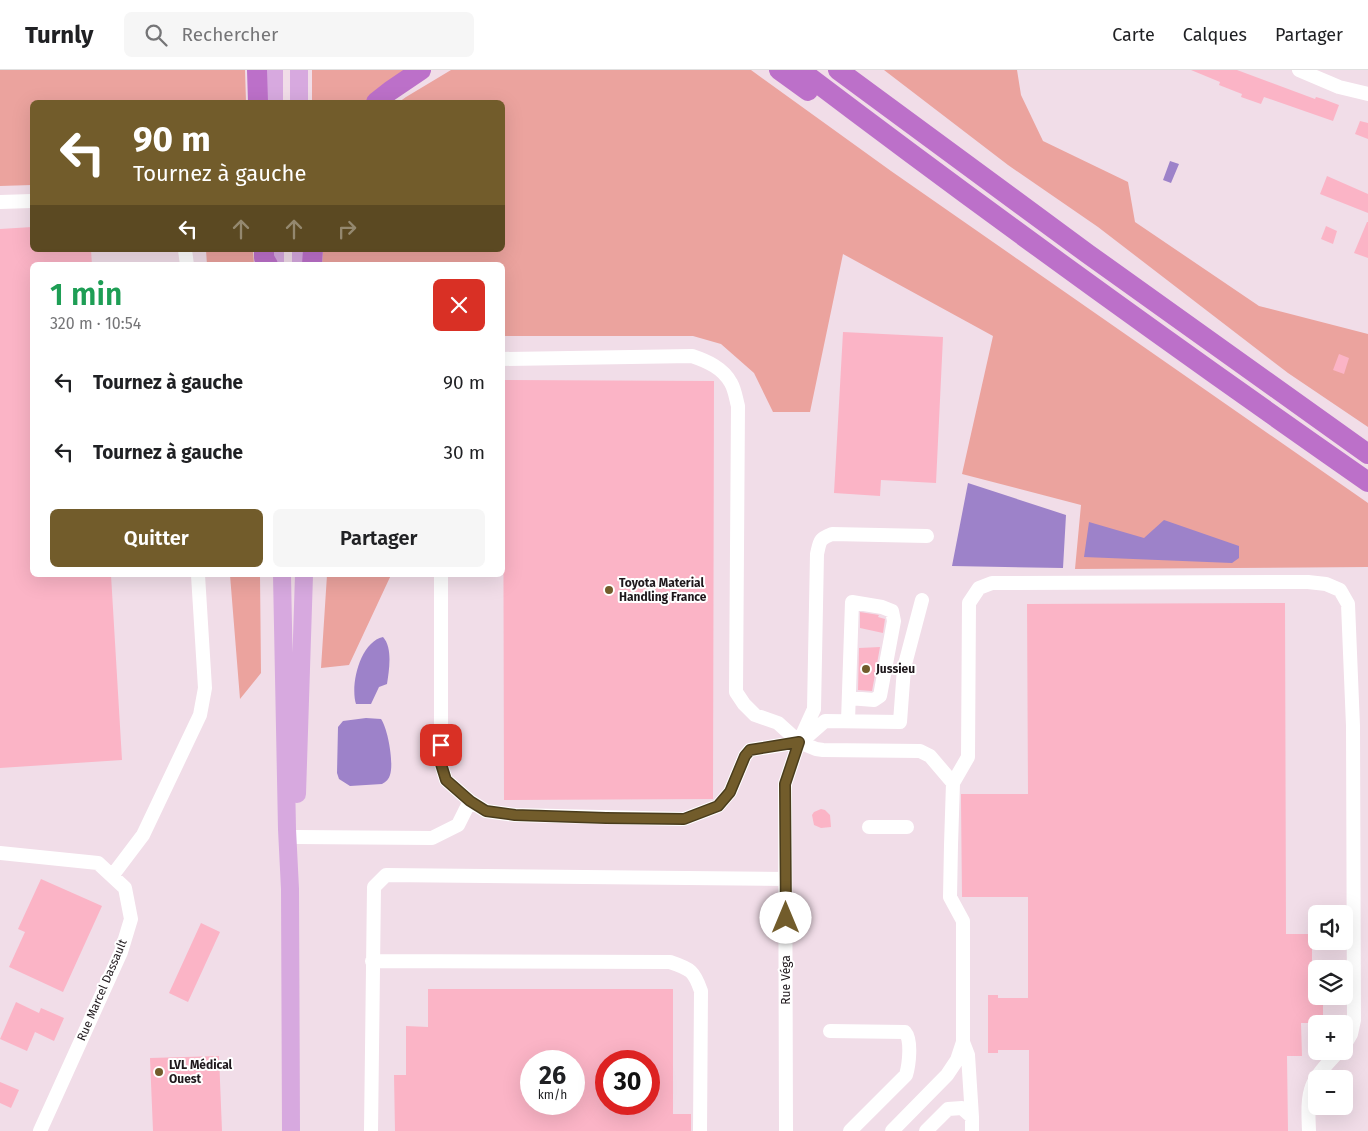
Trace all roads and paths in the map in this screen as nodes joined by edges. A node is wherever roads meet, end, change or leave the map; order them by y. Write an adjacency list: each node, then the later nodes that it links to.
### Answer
1 (257, 70): 10 (highway)
2 (274, 70): 11 (main road)
3 (299, 70): 12 (main road)
4 (421, 70): 13 (highway)
5 (779, 70): 14 (highway)
6 (800, 70): 14 (highway)
7 (838, 70): 18 (highway)
8 (1299, 70): 9 (street)
9 (1368, 94)
10 (258, 100)
11 (274, 100)
12 (299, 100)
13 (379, 100)
14 (848, 106): 19 (highway)
15 (30, 201): 16 (street)
16 (0, 202)
17 (505, 359): 28 (street)
18 (1368, 454)
19 (1368, 482)
20 (927, 536): 28 (street, Rue Véga)
21 (198, 577): 35 (street)
22 (282, 577): 37 (main road)
23 (304, 577): 33 (main road)
24 (441, 577): 30 (street)
25 (922, 600): 27 (street)
26 (849, 698): 26 (street); 27 (street)
27 (848, 721): 28 (street)
28 (800, 742): 29 (street); 30 (street); 36 (street, Rue Véga)
29 (953, 783): 39 (street); 41 (street)
30 (470, 801): 33 (street)
31 (869, 827): 32 (street)
32 (907, 827)
33 (296, 837): 37 (main road)
34 (0, 853): 35 (street, Rue Marcel Dassault)
35 (112, 876): 44 (street, Rue Marcel Dassault)
36 (786, 879): 38 (street); 48 (street, Rue Véga)
37 (290, 889): 45 (main road)
38 (372, 961): 46 (street); 47 (street)
39 (1353, 1025)
40 (830, 1031): 49 (street)
41 (963, 1042): 43 (street); 50 (street)
42 (1332, 1060): 52 (street)
43 (972, 1124): 51 (street)
44 (40, 1131)
45 (291, 1131)
46 (371, 1131)
47 (700, 1131)
48 (786, 1131)
49 (850, 1131)
50 (892, 1131)
51 (926, 1131)
52 (1309, 1131)

